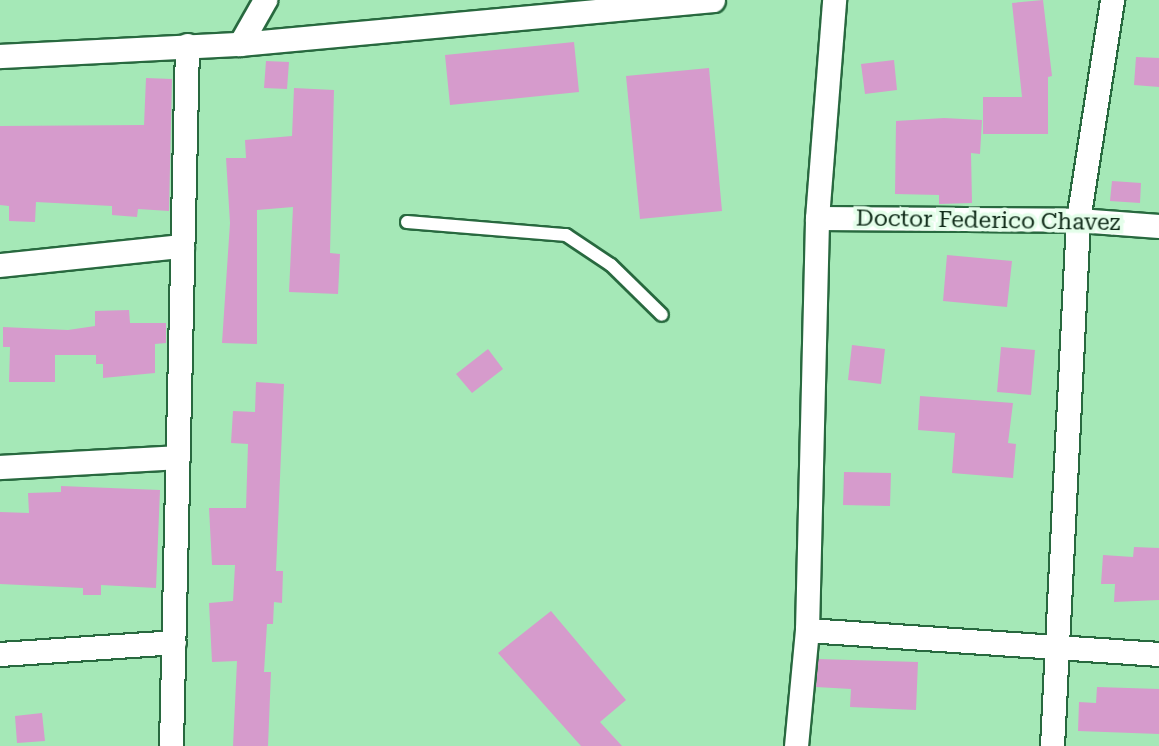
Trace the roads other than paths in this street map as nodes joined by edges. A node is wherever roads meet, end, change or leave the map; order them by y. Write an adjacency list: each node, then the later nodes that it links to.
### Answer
1 (265, 0): 5 (street)
2 (713, 0): 5 (street)
3 (834, 0): 8 (street)
4 (1112, 0): 9 (street)
5 (240, 44): 6 (street)
6 (187, 45): 7 (street); 12 (street)
7 (0, 56)
8 (817, 218): 9 (street, Doctor Federico Chavez); 17 (street)
9 (1078, 220): 11 (street, Doctor Federico Chavez); 19 (street)
10 (407, 222): 14 (lane)
11 (1159, 226)
12 (183, 246): 13 (street); 15 (street)
13 (0, 265)
14 (662, 315)
15 (178, 457): 16 (street); 18 (street)
16 (0, 467)
17 (807, 631): 19 (street); 23 (street)
18 (174, 642): 20 (street); 22 (street)
19 (1059, 646): 21 (street); 24 (street)
20 (0, 654)
21 (1159, 654)
22 (171, 745)
23 (796, 746)
24 (1052, 746)

